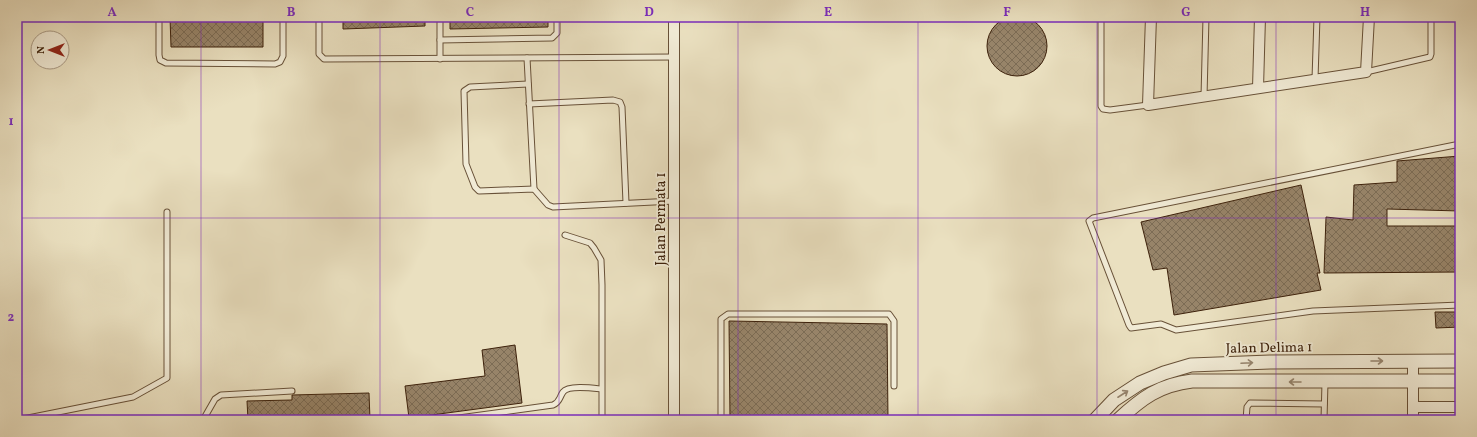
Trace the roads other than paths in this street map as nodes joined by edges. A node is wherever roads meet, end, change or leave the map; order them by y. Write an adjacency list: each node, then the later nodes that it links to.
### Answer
1 (159, 17): 2 (lane)
2 (283, 17)
3 (319, 17): 17 (lane)
4 (440, 17): 14 (lane)
5 (556, 17): 14 (lane)
6 (674, 17): 15 (street, Jalan Permata 1)
7 (1101, 17): 24 (lane)
8 (1151, 17): 24 (street)
9 (1206, 17): 22 (lane)
10 (1260, 17): 21 (street)
11 (1317, 17): 19 (lane)
12 (1369, 17): 18 (street)
13 (1431, 17): 18 (lane)
14 (440, 40): 17 (lane)
15 (674, 57): 16 (lane); 27 (street, Jalan Permata 1)
16 (527, 58): 17 (lane); 20 (lane)
17 (440, 59)
18 (1366, 72): 19 (street)
19 (1315, 79): 21 (street)
20 (528, 84): 23 (lane); 26 (lane)
21 (1258, 88): 22 (street)
22 (1204, 96): 24 (street)
23 (529, 104): 26 (lane); 28 (lane)
24 (1148, 105)
25 (1460, 144): 31 (lane)
26 (534, 189): 28 (lane)
27 (674, 201): 28 (lane); 49 (street, Jalan Permata 1)
28 (626, 203)
29 (167, 212): 45 (lane)
30 (565, 235): 40 (lane)
31 (1460, 305)
32 (1413, 361): 33 (street, Jalan Delima 1); 34 (street, Jalan Delima 1, one-way to 32); 35 (street)
33 (1460, 361)
34 (1270, 362): 37 (street); 51 (street, Jalan Delima 1, one-way to 34)
35 (1413, 381): 36 (street); 38 (street); 43 (street)
36 (1460, 381)
37 (1270, 382): 38 (street, one-way to 37); 52 (street)
38 (1325, 382): 42 (lane)
39 (894, 386): 50 (lane)
40 (601, 388): 47 (lane); 48 (lane)
41 (292, 391): 46 (lane)
42 (1324, 404): 53 (lane); 54 (lane)
43 (1413, 407): 44 (street); 55 (street)
44 (1460, 407)
45 (18, 420)
46 (203, 420)
47 (444, 420)
48 (602, 420)
49 (674, 420)
50 (721, 420)
51 (1095, 420)
52 (1118, 420)
53 (1246, 420)
54 (1324, 420)
55 (1413, 420)

